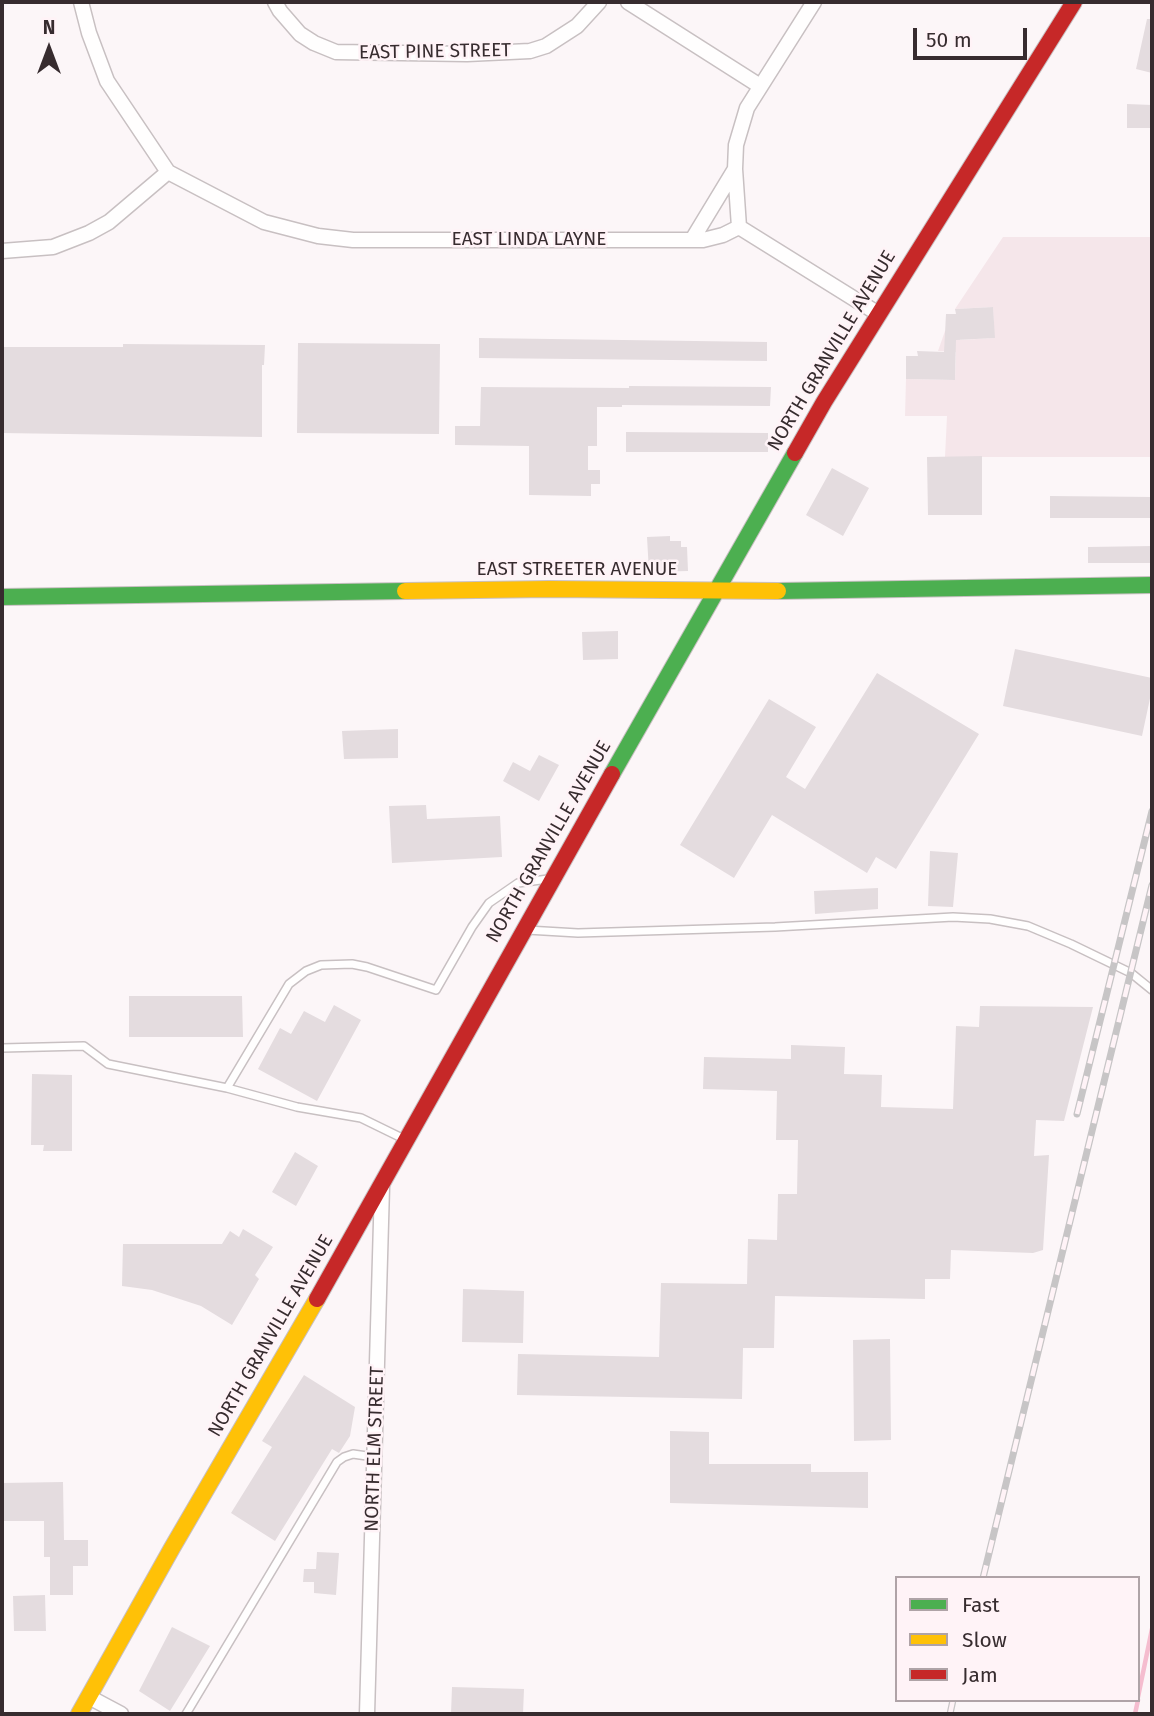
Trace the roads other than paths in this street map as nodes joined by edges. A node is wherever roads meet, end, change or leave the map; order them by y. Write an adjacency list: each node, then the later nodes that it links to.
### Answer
1 (81, 2): 9 (street)
2 (275, 2): 3 (street, EAST PINE STREET)
3 (599, 2)
4 (628, 2): 7 (street)
5 (814, 2): 7 (street)
6 (1074, 2): 13 (main road, NORTH GRANVILLE AVENUE)
7 (760, 86): 8 (street)
8 (735, 169): 10 (street); 11 (street)
9 (168, 173): 11 (street, EAST LINDA LAYNE); 12 (street)
10 (738, 227): 11 (street, EAST LINDA LAYNE); 13 (street)
11 (692, 240)
12 (2, 251)
13 (877, 313): 15 (main road, NORTH GRANVILLE AVENUE)
14 (1152, 585): 15 (main road, EAST STREETER AVENUE)
15 (716, 592): 16 (main road, EAST STREETER AVENUE); 17 (main road, NORTH GRANVILLE AVENUE)
16 (2, 597)
17 (552, 879): 18 (main road, NORTH GRANVILLE AVENUE); 21 (lane)
18 (523, 930): 19 (lane); 22 (main road, NORTH GRANVILLE AVENUE)
19 (1152, 990)
20 (2, 1048): 21 (lane)
21 (227, 1088): 22 (lane)
22 (405, 1139): 23 (main road, NORTH GRANVILLE AVENUE)
23 (382, 1183): 24 (street, NORTH ELM STREET); 25 (main road, NORTH GRANVILLE AVENUE)
24 (374, 1457): 28 (lane); 29 (street, NORTH ELM STREET)
25 (89, 1697): 26 (main road, NORTH GRANVILLE AVENUE); 27 (street)
26 (79, 1714)
27 (121, 1714)
28 (186, 1714)
29 (367, 1714)

